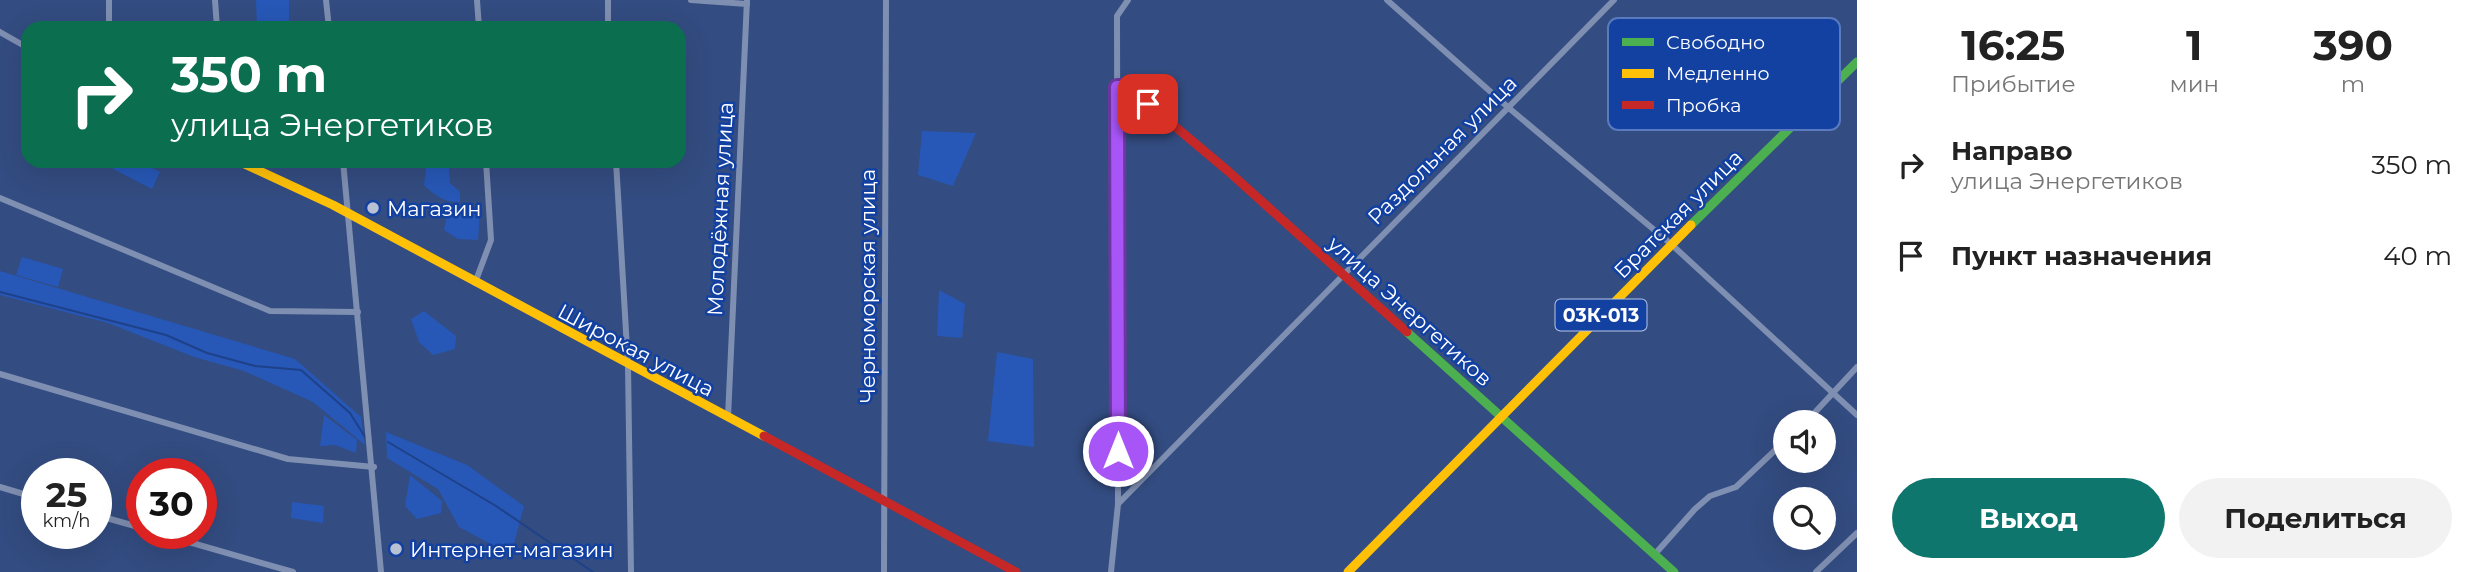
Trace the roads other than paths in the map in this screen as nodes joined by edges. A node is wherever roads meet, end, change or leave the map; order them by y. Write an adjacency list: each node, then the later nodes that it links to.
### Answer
1 (109, 0): 12 (street)
2 (215, 0): 13 (street)
3 (326, 0): 14 (street)
4 (477, 0): 15 (street)
5 (607, 0): 16 (street)
6 (691, 0): 11 (street)
7 (886, 0): 46 (street, Черноморская улица)
8 (1128, 0): 21 (street)
9 (1387, 0): 22 (street)
10 (1614, 0): 22 (street, Раздольная улица)
11 (747, 2): 41 (street, Молодёжная улица)
12 (109, 21)
13 (216, 21)
14 (328, 21)
15 (478, 21)
16 (608, 21)
17 (0, 32): 18 (street)
18 (21, 44)
19 (1857, 62): 20 (street, Братская улица / 03К-013)
20 (1840, 79)
21 (1117, 87): 31 (street, улица Энергетиков); 47 (street)
22 (1510, 109): 30 (street); 31 (street, Раздольная улица)
23 (1788, 130): 30 (street, Братская улица / 03К-013)
24 (253, 168): 29 (street, Широкая улица)
25 (344, 168): 29 (street)
26 (486, 168): 32 (street)
27 (616, 168): 34 (street)
28 (0, 198): 33 (street)
29 (349, 214): 32 (street, Широкая улица); 33 (street)
30 (1671, 244): 37 (street); 40 (street, Братская улица / 03К-013)
31 (1341, 274): 40 (street, улица Энергетиков); 47 (street, Раздольная улица)
32 (475, 283): 34 (street, Широкая улица)
33 (358, 312): 43 (street)
34 (628, 366): 41 (street, Широкая улица); 53 (street)
35 (1857, 367): 37 (street)
36 (0, 374): 43 (street)
37 (1834, 391): 38 (street); 39 (street)
38 (1817, 410)
39 (1857, 415)
40 (1501, 416): 50 (street, улица Энергетиков); 57 (street, Братская улица / 03К-013)
41 (728, 419): 46 (street, Широкая улица)
42 (1773, 452): 50 (street)
43 (374, 467): 52 (street)
44 (0, 487): 45 (street)
45 (21, 493)
46 (883, 501): 54 (street, Черноморская улица); 55 (street, Широкая улица)
47 (1118, 504): 56 (street)
48 (1857, 533): 59 (street)
49 (213, 549): 51 (street)
50 (1655, 554): 58 (street, улица Энергетиков)
51 (293, 572)
52 (381, 572)
53 (631, 572)
54 (884, 572)
55 (1016, 572)
56 (1111, 572)
57 (1348, 572)
58 (1674, 572)
59 (1816, 572)

